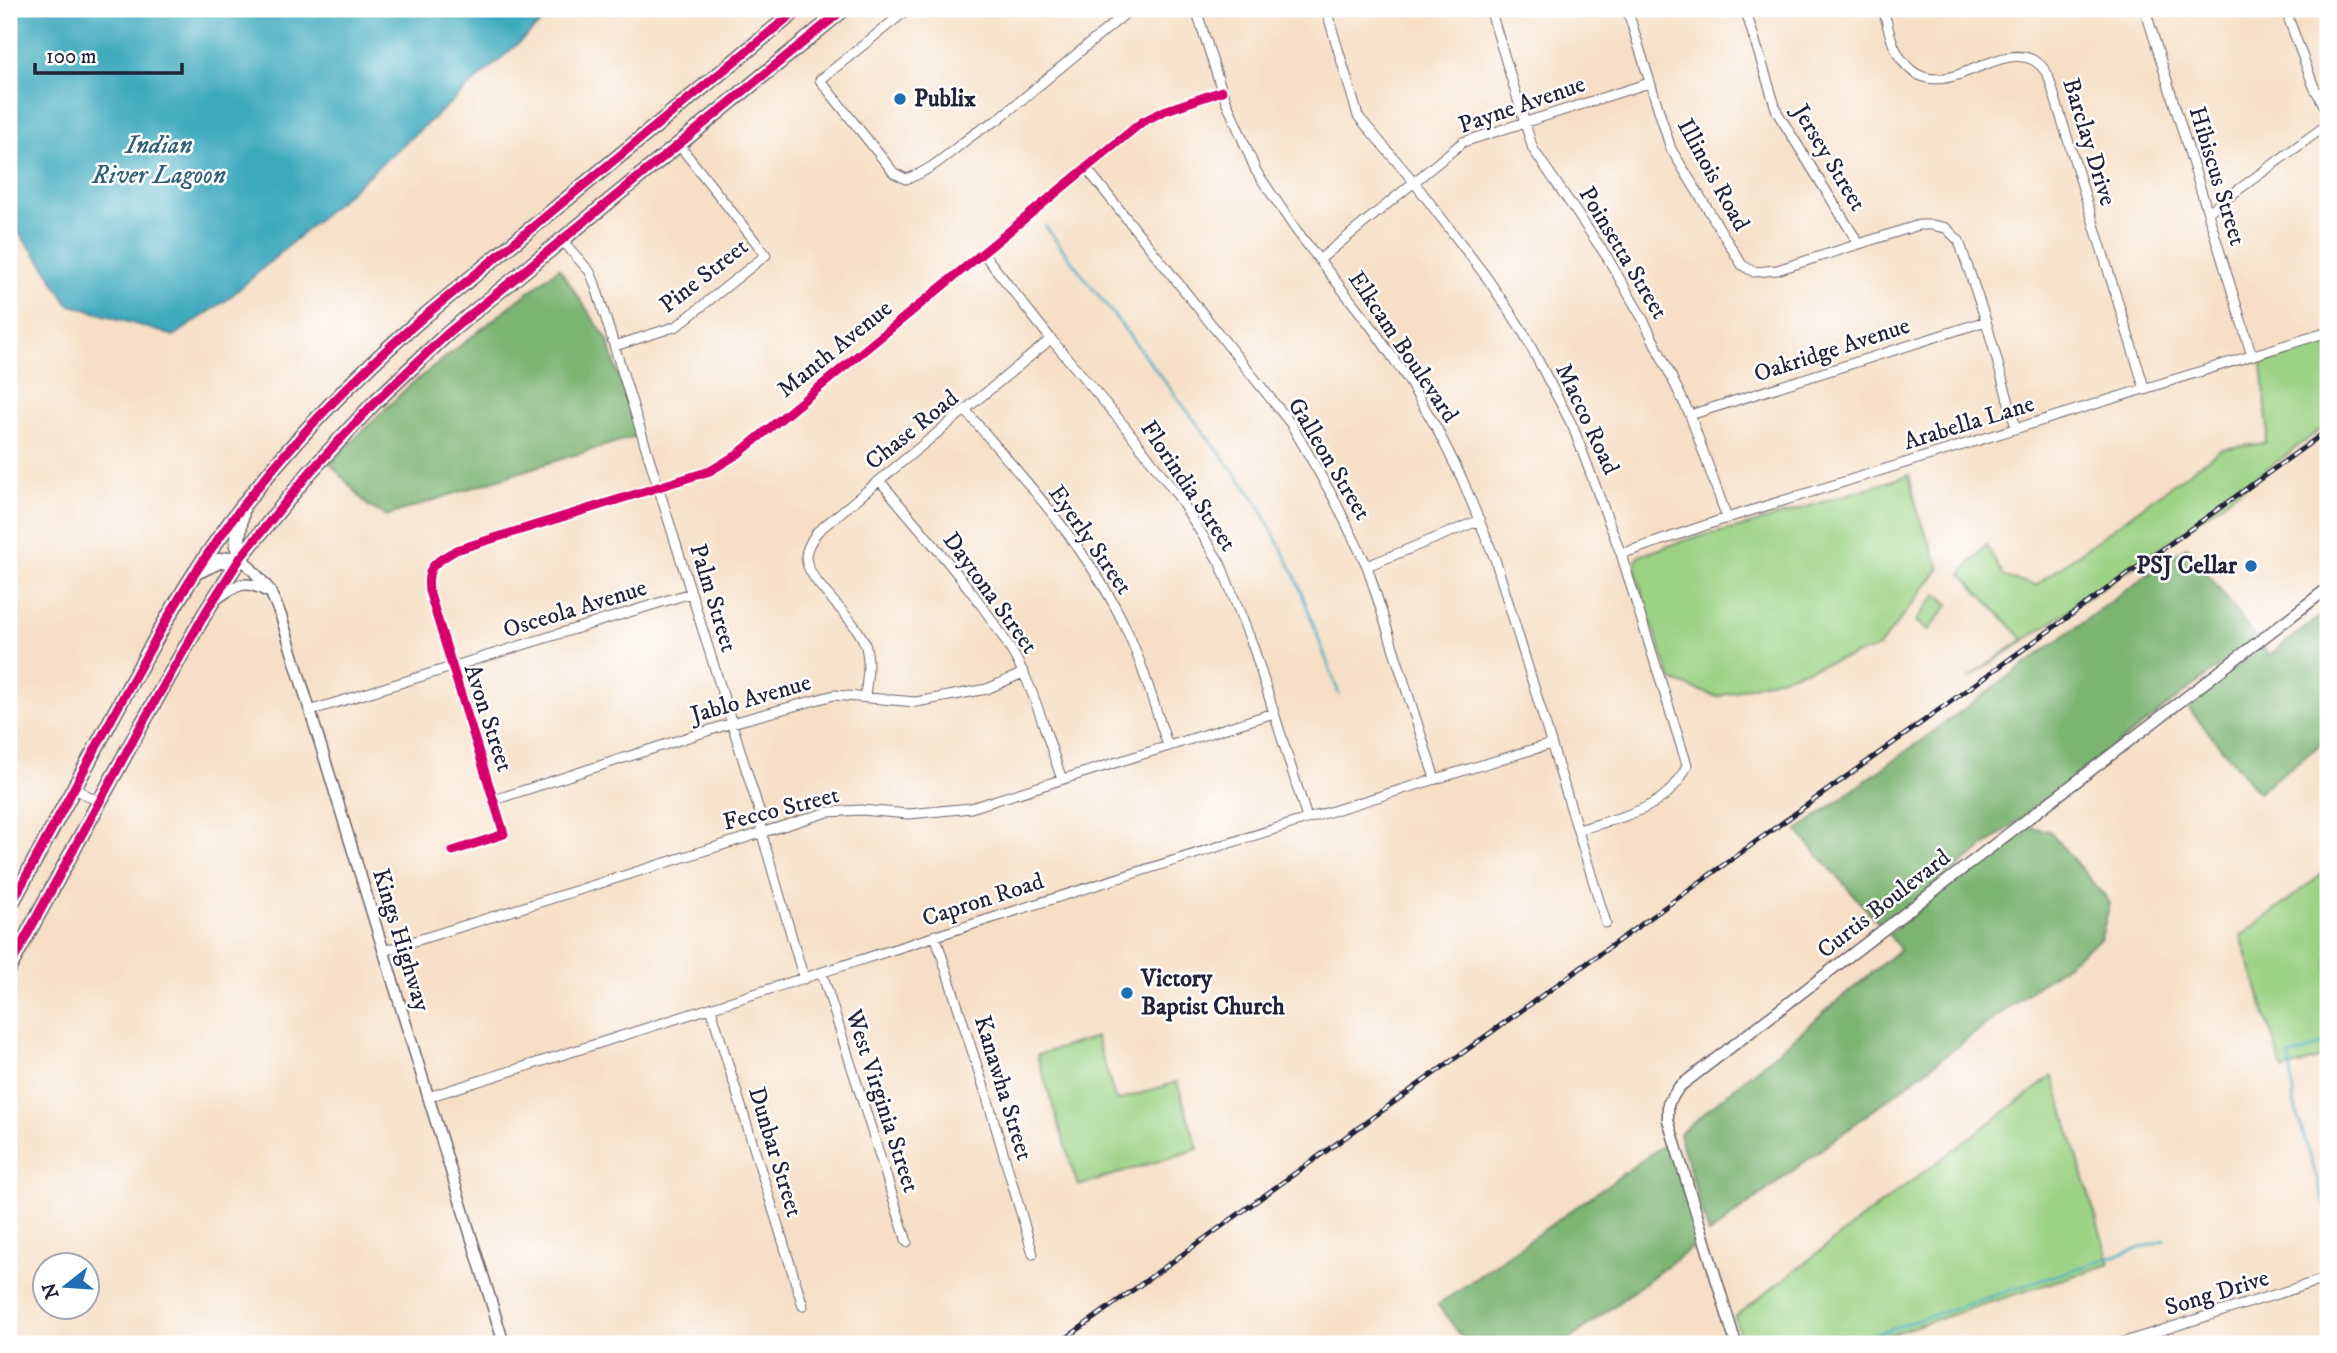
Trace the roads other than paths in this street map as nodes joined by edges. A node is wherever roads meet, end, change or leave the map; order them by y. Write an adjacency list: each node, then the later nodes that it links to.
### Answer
1 (798, 9): 37 (main road)
2 (844, 9): 18 (main road)
3 (908, 9): 4 (street)
4 (1131, 9)
5 (1196, 9): 14 (street, Elkcam Boulevard)
6 (1326, 9): 20 (street, Macco Road)
7 (1490, 9): 16 (street, Poinsetta Street)
8 (1627, 9): 13 (street, Illinois Road)
9 (1745, 9): 23 (street, Jersey Street)
10 (1884, 9): 31 (street, Barclay Drive)
11 (2145, 9): 21 (street, Hibiscus Street)
12 (2285, 9): 15 (street)
13 (1649, 83): 16 (street, Payne Avenue); 23 (street, Illinois Road)
14 (1222, 91): 19 (street, Manth Avenue); 25 (street, Elkcam Boulevard)
15 (2328, 112)
16 (1525, 122): 20 (street, Payne Avenue); 33 (street, Poinsetta Street)
17 (2328, 124): 21 (street)
18 (679, 145): 22 (main road); 29 (street, Pine Street)
19 (1087, 169): 24 (street, Manth Avenue); 43 (street, Galleon Street)
20 (1414, 181): 25 (street, Payne Avenue); 40 (street, Macco Road)
21 (2208, 212): 30 (street, Hibiscus Street)
22 (562, 240): 29 (street, Palm Street); 41 (main road)
23 (1859, 244): 26 (street)
24 (983, 253): 28 (street, Florindia Street); 36 (street, Manth Avenue)
25 (1319, 260): 39 (street, Elkcam Boulevard)
26 (1986, 321): 33 (street, Oakridge Avenue); 34 (street)
27 (2328, 332): 30 (street, Arabella Lane)
28 (1051, 339): 32 (street, Chase Road); 53 (street, Florindia Street)
29 (615, 346): 36 (street, Palm Street)
30 (2252, 356): 31 (street, Arabella Lane)
31 (2145, 390): 34 (street, Arabella Lane)
32 (967, 411): 35 (street, Chase Road); 56 (street, Eyerly Street)
33 (1690, 415): 38 (street, Poinsetta Street)
34 (2016, 428): 38 (street, Arabella Lane)
35 (880, 481): 50 (street, Daytona Street); 51 (street, Chase Road)
36 (659, 487): 42 (street, Manth Avenue); 46 (street, Palm Street)
37 (243, 506): 41 (main road); 44 (main road)
38 (1727, 518): 40 (street, Arabella Lane)
39 (1480, 520): 43 (street); 55 (street, Elkcam Boulevard)
40 (1621, 554): 63 (street, Macco Road)
41 (241, 557): 44 (main road); 47 (street, Kings Highway); 48 (main road)
42 (433, 564): 49 (street, Avon Street)
43 (1367, 566): 58 (street, Galleon Street)
44 (195, 572): 59 (main road)
45 (2328, 588): 80 (street, Curtis Boulevard)
46 (691, 593): 49 (street, Osceola Avenue); 54 (street, Palm Street)
47 (271, 594): 48 (street); 52 (street, Kings Highway)
48 (213, 601): 61 (main road)
49 (451, 667): 52 (street, Osceola Avenue); 60 (street, Avon Street)
50 (1023, 673): 51 (street, Jablo Avenue); 57 (street, Daytona Street)
51 (865, 696): 54 (street, Jablo Avenue)
52 (309, 711): 69 (street, Kings Highway)
53 (1274, 713): 56 (street, Fecco Street); 62 (street, Florindia Street)
54 (732, 723): 60 (street, Jablo Avenue); 64 (street, Palm Street)
55 (1551, 744): 58 (street, Capron Road); 63 (street, Elkcam Boulevard)
56 (1168, 746): 57 (street, Fecco Street)
57 (1062, 779): 64 (street, Fecco Street)
58 (1435, 779): 62 (street, Capron Road)
59 (74, 788): 61 (street); 66 (main road)
60 (494, 800): 65 (street, Avon Street)
61 (99, 802): 70 (main road)
62 (1307, 818): 68 (street, Capron Road)
63 (1578, 830): 67 (street, Elkcam Boulevard)
64 (761, 831): 69 (street, Fecco Street); 72 (street, Palm Street)
65 (453, 851)
66 (9, 908)
67 (1606, 923)
68 (935, 935): 71 (street, Capron Road); 76 (street, Kanawha Street)
69 (383, 951): 74 (street, Kings Highway)
70 (9, 968)
71 (822, 972): 72 (street, Capron Road); 75 (street, West Virginia Street)
72 (804, 979): 73 (street, Capron Road)
73 (710, 1009): 74 (street, Capron Road); 78 (street, Dunbar Street)
74 (428, 1097): 79 (street, Kings Highway)
75 (907, 1242)
76 (1033, 1254)
77 (2328, 1278): 81 (street, Song Drive)
78 (803, 1306)
79 (504, 1344)
80 (1736, 1344)
81 (2118, 1344)

